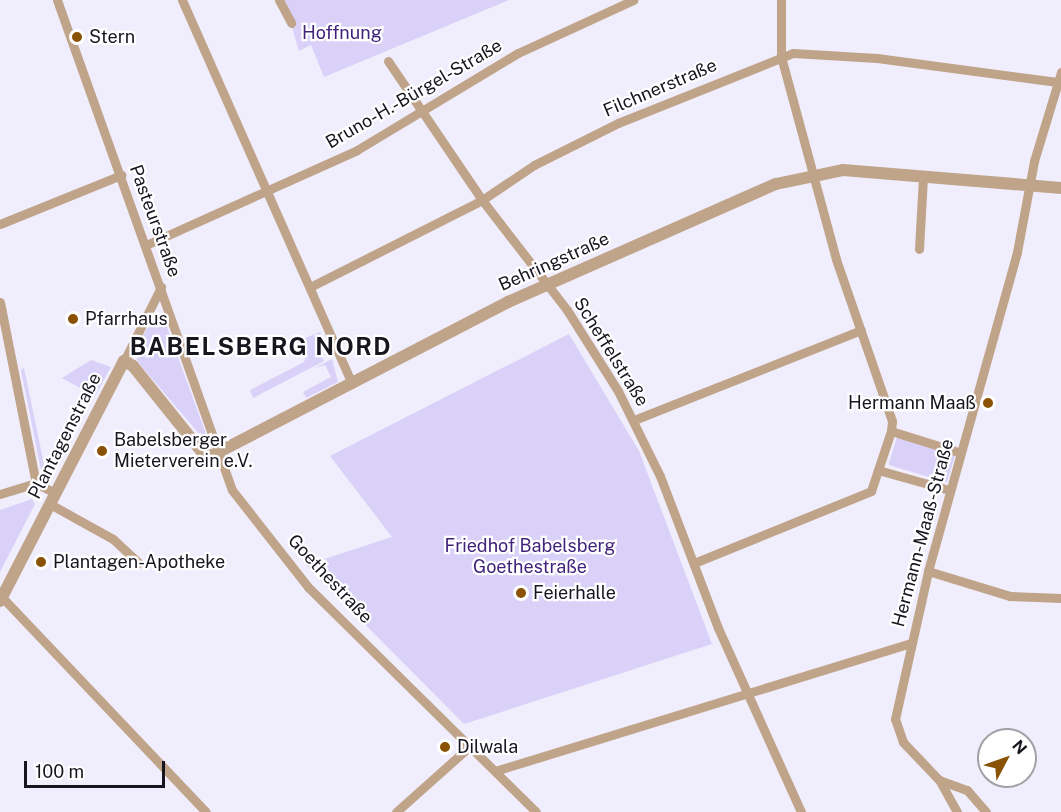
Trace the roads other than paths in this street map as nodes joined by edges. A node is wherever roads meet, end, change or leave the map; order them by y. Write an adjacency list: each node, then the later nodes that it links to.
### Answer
1 (57, 0): 13 (street, Pasteurstraße)
2 (182, 0): 17 (street)
3 (279, 0): 6 (street)
4 (633, 0): 11 (street, Bruno-H.-Bürgel-Straße)
5 (781, 0): 7 (street)
6 (291, 22)
7 (781, 57): 10 (street, Filchnerstraße); 12 (street); 18 (street, Filchnerstraße)
8 (388, 61): 11 (street, Scheffelstraße)
9 (1061, 72): 10 (street, Hermann-Maaß-Straße)
10 (1057, 82): 15 (street, Hermann-Maaß-Straße)
11 (422, 112): 17 (street, Bruno-H.-Bürgel-Straße); 18 (street, Scheffelstraße)
12 (814, 173): 14 (street, Behringstraße); 22 (street, Behringstraße); 26 (street)
13 (121, 175): 19 (street); 20 (street, Pasteurstraße)
14 (923, 177): 15 (street, Behringstraße); 21 (street)
15 (1030, 185): 16 (street, Behringstraße); 32 (street, Hermann-Maaß-Straße)
16 (1061, 188)
17 (267, 190): 20 (street, Bruno-H.-Bürgel-Straße); 24 (street)
18 (482, 200): 22 (street, Scheffelstraße); 24 (street, Filchnerstraße)
19 (0, 224)
20 (146, 245): 23 (street, Pasteurstraße)
21 (919, 249)
22 (548, 285): 28 (street, Behringstraße); 29 (street, Scheffelstraße)
23 (161, 287): 27 (street, Plantagenstraße); 31 (street, Pasteurstraße)
24 (310, 287): 28 (street)
25 (0, 302): 34 (street)
26 (861, 330): 29 (street); 30 (street)
27 (124, 361): 31 (street); 37 (street, Plantagenstraße)
28 (352, 384): 31 (street, Behringstraße)
29 (634, 420): 39 (street, Scheffelstraße)
30 (891, 431): 32 (street); 33 (street)
31 (221, 453): 45 (street, Goethestraße)
32 (961, 453): 35 (street, Hermann-Maaß-Straße)
33 (878, 470): 35 (street); 39 (street)
34 (36, 483): 36 (street); 37 (street)
35 (949, 490): 40 (street, Hermann-Maaß-Straße)
36 (0, 494)
37 (53, 499): 38 (street); 41 (street, Plantagenstraße)
38 (139, 563)
39 (694, 563): 44 (street, Scheffelstraße)
40 (928, 571): 42 (street); 43 (street, Hermann-Maaß-Straße)
41 (1, 598): 48 (street)
42 (1061, 598)
43 (912, 643): 44 (street); 47 (street, Hermann-Maaß-Straße)
44 (746, 693): 46 (street); 51 (street, Scheffelstraße)
45 (470, 746): 46 (street, Goethestraße); 49 (street)
46 (495, 771): 50 (street, Goethestraße)
47 (939, 780): 52 (street, Hermann-Maaß-Straße); 53 (street)
48 (207, 812)
49 (396, 812)
50 (536, 812)
51 (801, 812)
52 (957, 812)
53 (986, 812)

